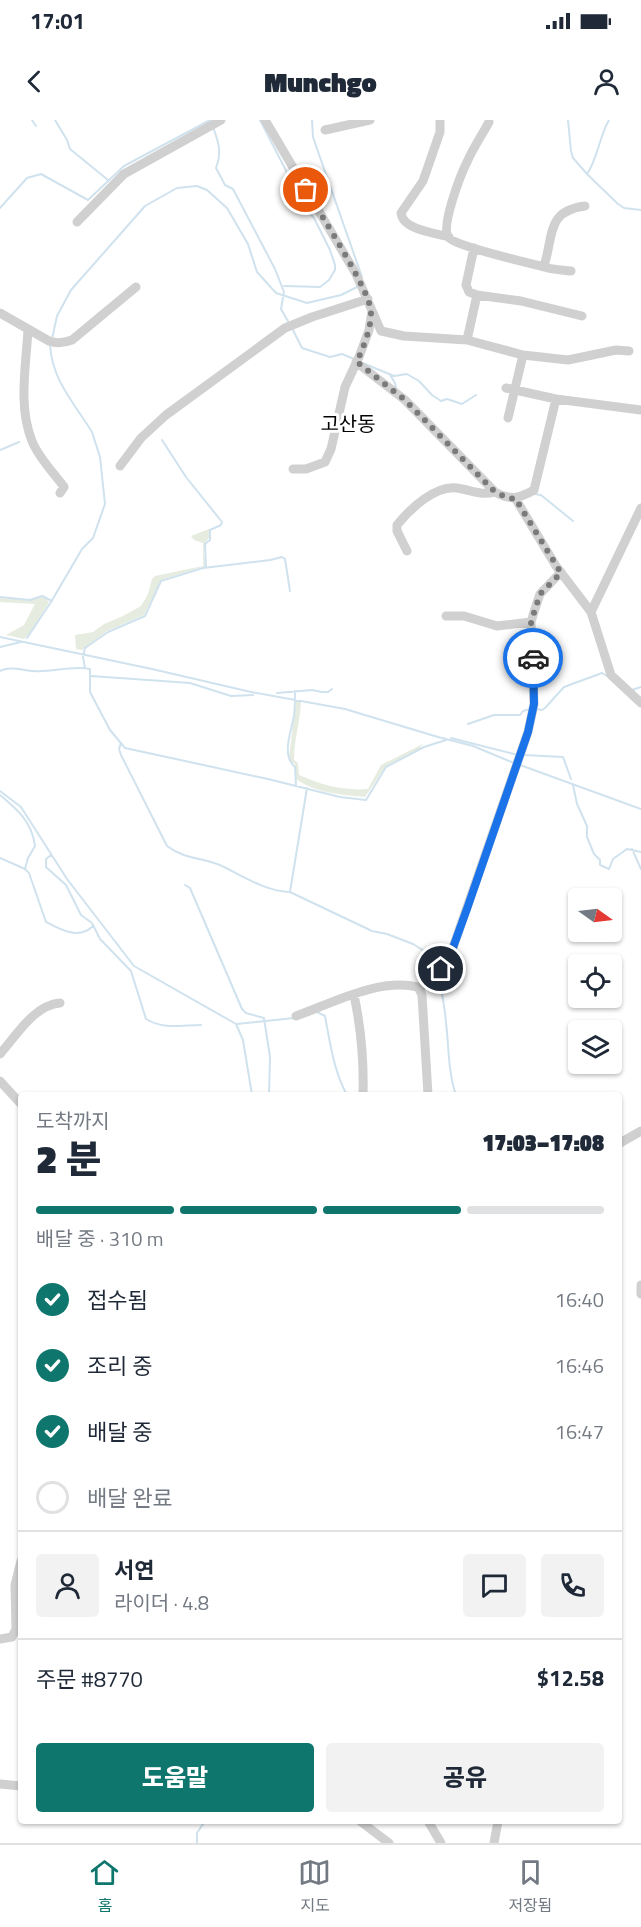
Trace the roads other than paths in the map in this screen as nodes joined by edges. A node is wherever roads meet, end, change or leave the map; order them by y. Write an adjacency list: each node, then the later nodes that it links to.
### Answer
1 (221, 120): 8 (street)
2 (265, 120): 15 (street)
3 (370, 120): 6 (street)
4 (440, 120): 9 (street)
5 (489, 122): 9 (street)
6 (325, 130)
7 (585, 206): 11 (street)
8 (77, 222)
9 (449, 237): 10 (street)
10 (474, 248): 11 (street); 14 (street)
11 (544, 266): 12 (street)
12 (571, 271)
13 (136, 287): 19 (street)
14 (477, 295): 18 (street); 20 (street)
15 (368, 299): 16 (street); 28 (street)
16 (372, 311): 20 (street); 23 (street)
17 (0, 313): 19 (street)
18 (582, 316)
19 (28, 330): 31 (street)
20 (466, 340): 22 (street)
21 (629, 351): 22 (street)
22 (523, 355): 24 (street)
23 (357, 362): 29 (street); 30 (street)
24 (511, 389): 25 (street); 27 (street)
25 (556, 399): 26 (street); 32 (street)
26 (641, 410)
27 (508, 418)
28 (120, 466)
29 (293, 469)
30 (495, 492): 32 (street); 34 (street)
31 (60, 493)
32 (515, 498): 35 (street)
33 (641, 508): 36 (street)
34 (407, 551)
35 (561, 573): 36 (street); 38 (street)
36 (591, 612): 39 (street)
37 (446, 616): 38 (street)
38 (531, 622): 40 (street)
39 (641, 703)
40 (419, 989): 41 (street); 47 (street)
41 (354, 995): 43 (street); 46 (street)
42 (60, 1002): 44 (street)
43 (297, 1016)
44 (0, 1054)
45 (0, 1081): 48 (street)
46 (363, 1092)
47 (428, 1092)
48 (18, 1101)
49 (639, 1136): 50 (street)
50 (622, 1142)
51 (641, 1286): 52 (street)
52 (641, 1294)
53 (18, 1573): 54 (street)
54 (0, 1640)
55 (0, 1784): 56 (street)
56 (18, 1786)
57 (365, 1824): 61 (street)
58 (429, 1824): 60 (street)
59 (497, 1824): 62 (street)
60 (438, 1842)
61 (389, 1843)
62 (494, 1843)

